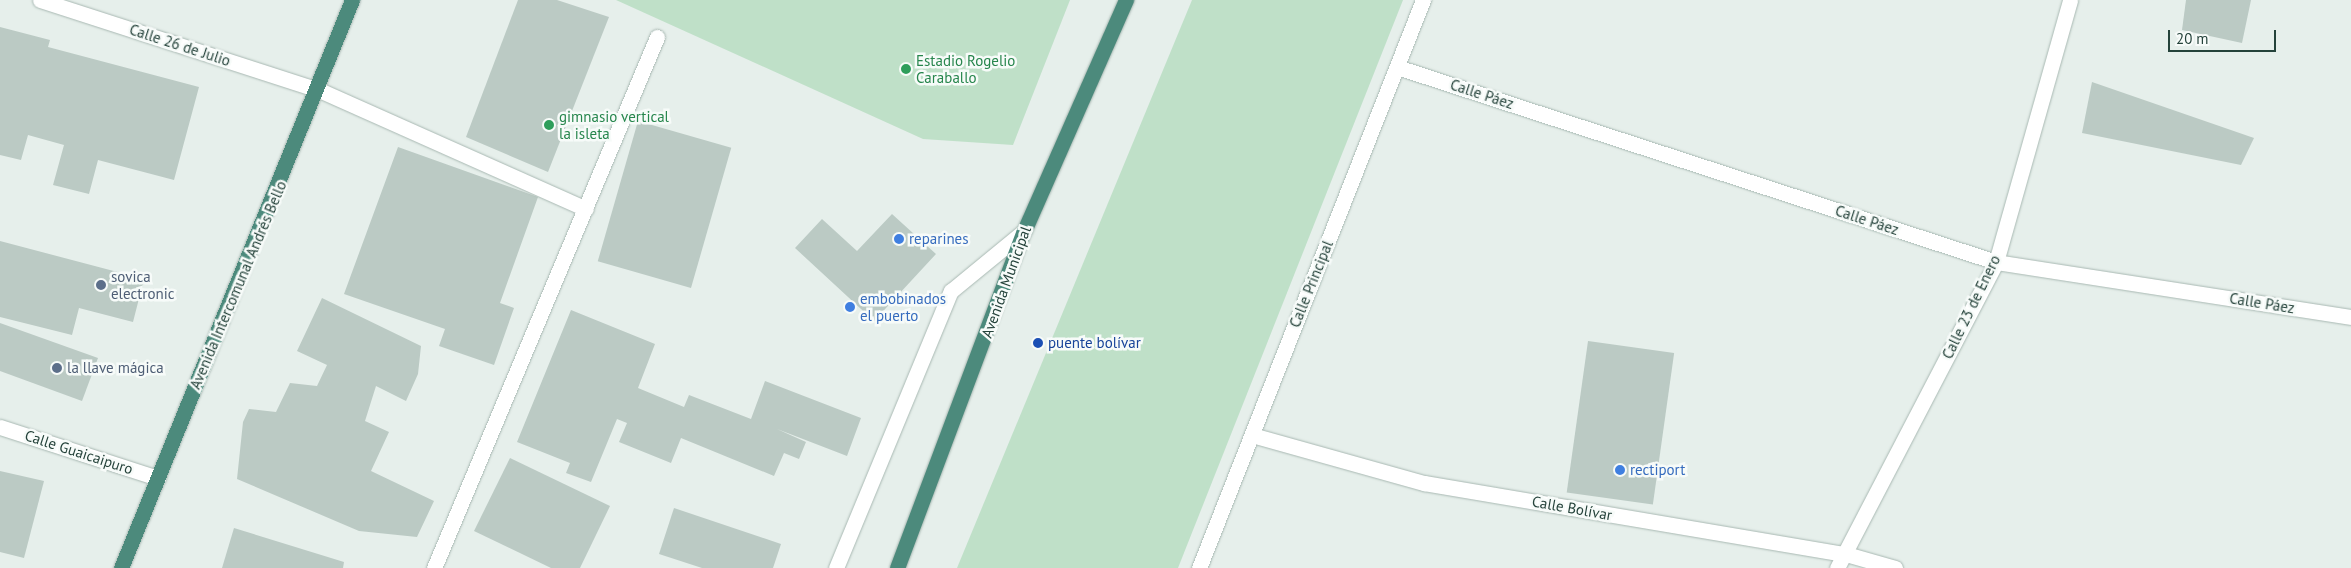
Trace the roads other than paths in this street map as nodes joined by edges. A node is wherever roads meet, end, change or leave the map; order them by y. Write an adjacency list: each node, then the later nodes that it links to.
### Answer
1 (40, 0): 8 (street, Calle 26 de Julio)
2 (352, 0): 8 (highway, Avenida Intercomunal Andrés Bello)
3 (1126, 0): 10 (highway, Avenida Municipal)
4 (1423, 0): 7 (street, Calle Principal)
5 (2070, 0): 11 (street, Calle 23 de Enero)
6 (657, 37): 9 (street)
7 (1397, 66): 11 (street, Calle Páez); 14 (street, Calle Principal)
8 (319, 90): 9 (street, Calle 26 de Julio); 15 (highway, Avenida Intercomunal Andrés Bello)
9 (586, 209): 18 (street)
10 (1024, 232): 19 (street); 20 (highway, Avenida Municipal)
11 (1996, 262): 12 (street, Calle Páez); 16 (street, Calle 23 de Enero)
12 (2351, 317)
13 (0, 427): 15 (street, Calle Guaicaipuro)
14 (1252, 435): 16 (street, Calle Bolívar); 21 (street, Calle Principal)
15 (158, 478): 17 (highway, Avenida Intercomunal Andrés Bello)
16 (1846, 554): 22 (street, Calle 23 de Enero); 23 (street, Calle Bolívar)
17 (121, 568)
18 (434, 568)
19 (836, 568)
20 (897, 568)
21 (1199, 568)
22 (1837, 568)
23 (1895, 568)

